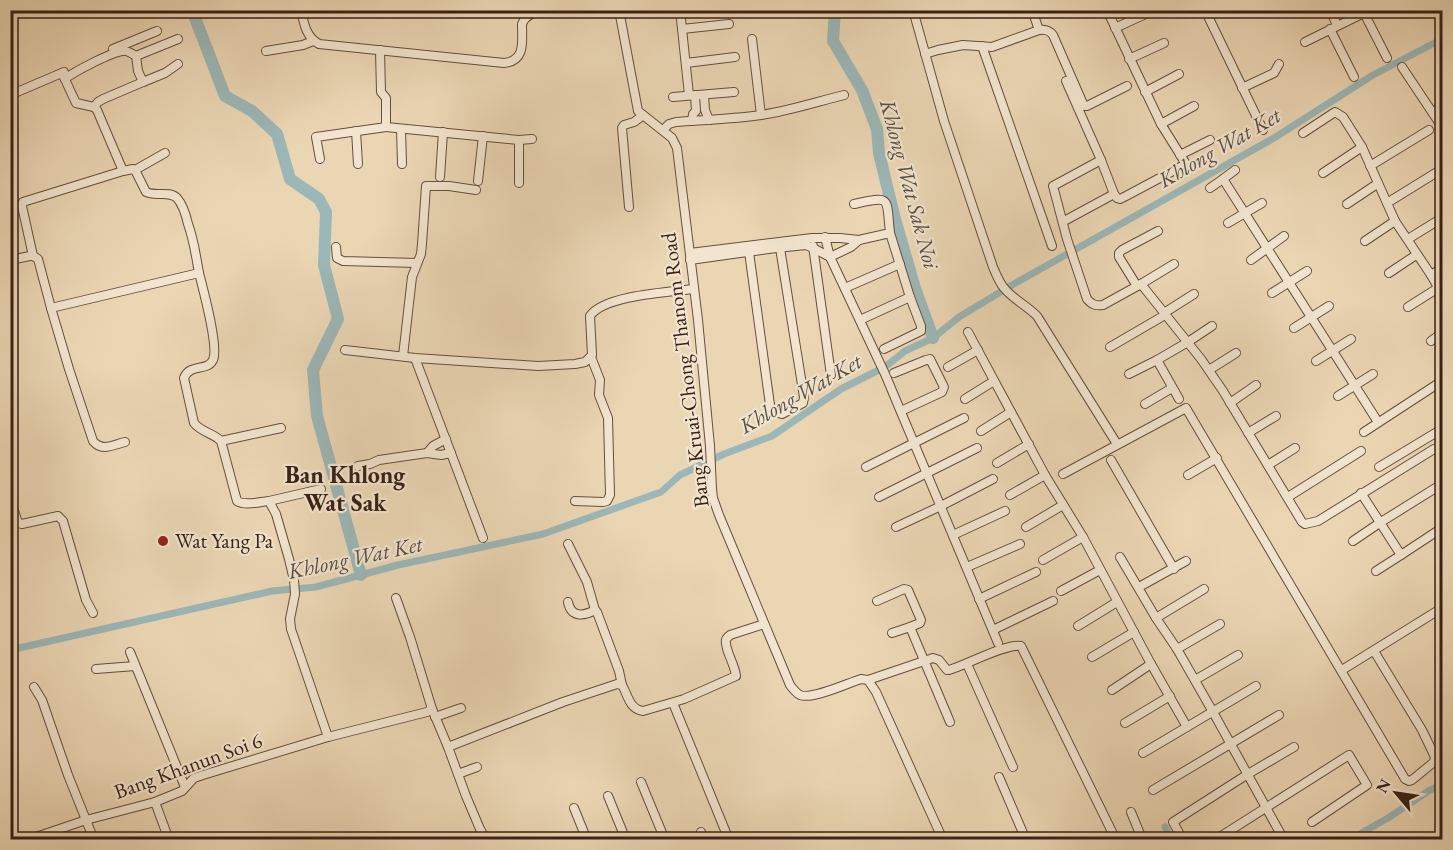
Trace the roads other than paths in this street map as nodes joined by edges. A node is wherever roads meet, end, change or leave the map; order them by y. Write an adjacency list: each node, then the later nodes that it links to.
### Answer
1 (301, 10): 20 (street)
2 (545, 10): 24 (street)
3 (619, 10): 56 (street)
4 (680, 10): 15 (street)
5 (913, 10): 26 (street)
6 (1032, 10): 16 (street)
7 (1107, 10): 14 (street)
8 (1205, 10): 41 (street)
9 (1330, 10): 13 (street)
10 (1150, 12): 14 (street)
11 (1367, 12): 13 (street); 29 (street)
12 (729, 24): 15 (street)
13 (1333, 27): 21 (street); 37 (street)
14 (1115, 28): 30 (street)
15 (682, 29): 31 (street)
16 (1039, 30): 23 (street); 40 (street)
17 (157, 31): 36 (street)
18 (178, 39): 27 (street)
19 (752, 39): 55 (street)
20 (313, 41): 24 (street); 25 (street)
21 (1305, 42)
22 (1164, 44): 30 (street)
23 (982, 46): 26 (street); 113 (street)
24 (380, 50): 60 (street)
25 (266, 51)
26 (925, 54): 195 (street)
27 (136, 57): 36 (street); 39 (street)
28 (735, 57): 31 (street)
29 (1387, 58)
30 (1129, 59): 43 (street)
31 (686, 63): 45 (street)
32 (178, 64): 39 (street)
33 (1279, 64): 41 (street)
34 (1402, 67): 54 (street)
35 (1179, 74): 43 (street)
36 (64, 76): 44 (street); 51 (street)
37 (1354, 77)
38 (1066, 81): 77 (street)
39 (143, 82): 51 (street)
40 (1126, 86)
41 (1242, 88): 64 (street)
42 (734, 92): 46 (street)
43 (1145, 92): 59 (street)
44 (10, 95)
45 (692, 95): 46 (street); 48 (street); 53 (street)
46 (704, 95): 52 (street)
47 (844, 95): 55 (street)
48 (674, 97)
49 (1194, 106): 59 (street)
50 (1443, 106): 54 (street)
51 (94, 107): 84 (street)
52 (705, 110): 53 (street); 57 (street)
53 (696, 111): 58 (street)
54 (1432, 112): 61 (street)
55 (761, 115): 57 (street)
56 (642, 116): 63 (street, Bang Kruai-Chong Thanom Road); 98 (street)
57 (709, 120): 58 (street)
58 (692, 121): 63 (street)
59 (1161, 124): 75 (street)
60 (386, 127): 62 (street); 66 (street)
61 (1443, 127)
62 (402, 129): 67 (street); 79 (street)
63 (663, 130): 120 (street, Bang Kruai-Chong Thanom Road)
64 (1263, 130)
65 (1429, 130): 80 (street)
66 (356, 131): 76 (street); 78 (street)
67 (443, 132): 69 (street); 86 (street)
68 (1303, 133): 73 (street)
69 (483, 135): 71 (street); 88 (street)
70 (532, 139): 71 (street)
71 (519, 140): 89 (street)
72 (1210, 140): 75 (street)
73 (1362, 147): 80 (street); 85 (street)
74 (165, 153): 82 (street)
75 (1180, 155): 93 (street)
76 (320, 159)
77 (1101, 160): 93 (street); 133 (street)
78 (358, 164)
79 (402, 164)
80 (1371, 166): 90 (street)
81 (1443, 169): 95 (street)
82 (135, 170): 84 (street); 129 (street)
83 (1235, 170): 87 (street)
84 (123, 171): 119 (street)
85 (1323, 172)
86 (440, 177)
87 (1223, 179): 91 (street); 99 (street)
88 (478, 181)
89 (519, 183)
90 (1377, 183): 95 (street); 97 (street)
91 (1209, 188)
92 (476, 190): 124 (street)
93 (1114, 194): 101 (street)
94 (1262, 203): 99 (street)
95 (1387, 203): 102 (street)
96 (854, 204): 105 (street)
97 (1347, 204)
98 (629, 207)
99 (1245, 213): 103 (street); 116 (street)
100 (1443, 218): 109 (street)
101 (1066, 220)
102 (1395, 220): 109 (street); 111 (street)
103 (1228, 223)
104 (1158, 231): 133 (street)
105 (890, 234): 110 (street); 125 (street)
106 (1284, 236): 116 (street)
107 (825, 237): 108 (street); 110 (street); 121 (street)
108 (812, 238): 112 (street); 115 (street)
109 (1408, 239): 118 (street)
110 (859, 240): 121 (street)
111 (1365, 241)
112 (777, 246): 115 (street); 117 (street); 117 (street)
113 (1052, 246)
114 (336, 247): 124 (street)
115 (813, 248): 121 (street); 169 (street)
116 (1268, 249): 122 (street); 132 (street)
117 (745, 251): 120 (street)
118 (1416, 255): 130 (street); 131 (street)
119 (33, 256): 123 (street); 141 (street)
120 (690, 257): 135 (street, Bang Kruai-Chong Thanom Road)
121 (830, 257): 134 (street)
122 (1251, 260)
123 (10, 261)
124 (417, 263): 159 (street)
125 (900, 264): 134 (street); 139 (street)
126 (1174, 264): 133 (street)
127 (1443, 268): 131 (street)
128 (1307, 271): 132 (street)
129 (199, 273): 141 (street); 191 (street)
130 (1389, 273)
131 (1431, 275): 136 (street)
132 (1289, 283): 137 (street); 144 (street)
133 (1139, 285): 143 (street)
134 (845, 288): 145 (street)
135 (694, 289): 160 (street); 258 (street, Bang Kruai-Chong Thanom Road)
136 (1440, 291): 142 (street)
137 (1272, 293)
138 (1194, 294): 143 (street)
139 (910, 297): 145 (street); 155 (street)
140 (1329, 306): 144 (street)
141 (51, 308): 192 (street)
142 (1408, 308)
143 (1165, 314): 152 (street); 153 (street)
144 (1311, 317): 147 (street); 157 (street)
145 (860, 320): 180 (street)
146 (1212, 326): 152 (street)
147 (1294, 328)
148 (968, 332): 156 (street)
149 (1443, 333): 151 (street)
150 (1351, 339): 157 (street)
151 (1431, 340)
152 (1188, 342): 162 (street); 165 (street)
153 (1110, 347)
154 (345, 350): 159 (street)
155 (884, 350)
156 (978, 350): 164 (street); 170 (street)
157 (1333, 352): 163 (street); 173 (street)
158 (1236, 353): 165 (street)
159 (402, 356): 161 (street)
160 (591, 357): 161 (street); 222 (street)
161 (415, 358): 190 (street)
162 (1157, 360): 167 (street); 174 (street)
163 (1316, 362)
164 (948, 367)
165 (1209, 370): 178 (street)
166 (894, 373): 180 (street)
167 (1129, 374)
168 (1373, 374): 173 (street)
169 (831, 375)
170 (994, 381): 176 (street); 181 (street)
171 (1443, 381): 184 (street)
172 (1256, 385): 178 (street)
173 (1354, 386): 175 (street); 184 (street)
174 (1172, 388): 177 (street); 179 (street)
175 (1338, 396)
176 (965, 399)
177 (1179, 399)
178 (1230, 403): 189 (street)
179 (1145, 404)
180 (901, 411): 193 (street)
181 (1011, 412): 187 (street); 194 (street)
182 (1276, 416): 189 (street)
183 (964, 418): 193 (street)
184 (1378, 423): 188 (street)
185 (281, 428): 191 (street)
186 (1443, 429): 208 (street)
187 (981, 431)
188 (1364, 432)
189 (1248, 433): 205 (street)
190 (446, 439): 200 (street); 201 (street)
191 (221, 441): 221 (street)
192 (125, 442)
193 (914, 442): 207 (street); 209 (street)
194 (1029, 444): 204 (street); 211 (street)
195 (1117, 444): 202 (street); 210 (street)
196 (1439, 445): 216 (street)
197 (977, 448): 209 (street)
198 (1295, 448): 205 (street)
199 (1361, 451): 220 (street)
200 (428, 453): 201 (street); 206 (street)
201 (451, 453): 232 (street)
202 (1217, 458): 212 (street); 276 (street)
203 (1111, 460): 241 (street)
204 (997, 464)
205 (1268, 465): 220 (street)
206 (358, 466)
207 (866, 467)
208 (1379, 467)
209 (927, 472): 218 (street); 224 (street)
210 (1063, 474)
211 (1046, 475): 217 (street); 223 (street)
212 (1188, 475)
213 (993, 479): 224 (street)
214 (1443, 484): 226 (street)
215 (321, 489): 221 (street)
216 (1361, 493): 220 (street); 226 (street)
217 (1010, 495)
218 (879, 497)
219 (10, 498): 256 (street)
220 (1288, 498)
221 (269, 501): 292 (street)
222 (575, 501)
223 (1063, 505): 228 (street); 231 (street)
224 (941, 506): 227 (street); 230 (street)
225 (1005, 512): 230 (street)
226 (1381, 522): 233 (street); 236 (street)
227 (896, 527)
228 (1026, 527)
229 (1443, 528): 236 (street)
230 (953, 535): 240 (street)
231 (1083, 537): 238 (street); 242 (street)
232 (483, 538)
233 (1353, 541)
234 (568, 544): 255 (street)
235 (1020, 544): 240 (street)
236 (1401, 555): 243 (street)
237 (1120, 556): 245 (street)
238 (1043, 560)
239 (1186, 561): 241 (street)
240 (967, 567): 249 (street)
241 (1174, 569): 245 (street)
242 (1100, 570): 247 (street); 252 (street)
243 (1376, 571)
244 (1036, 572): 249 (street)
245 (1139, 587): 257 (street)
246 (1204, 589): 257 (street)
247 (1061, 591)
248 (396, 598): 287 (street)
249 (980, 599): 262 (street)
250 (1053, 600): 262 (street)
251 (877, 601): 261 (street)
252 (1117, 602): 260 (street); 263 (street)
253 (568, 603): 255 (street)
254 (1443, 608): 267 (street)
255 (595, 610): 279 (street)
256 (93, 613)
257 (1156, 618): 266 (street)
258 (764, 624): 277 (street, Bang Kruai-Chong Thanom Road); 284 (street)
259 (1220, 624): 266 (street)
260 (1078, 626)
261 (910, 627): 264 (street); 271 (street)
262 (993, 630): 265 (street)
263 (1134, 632): 270 (street); 273 (street)
264 (892, 633)
265 (998, 644)
266 (1177, 649): 278 (street)
267 (1374, 651): 276 (street); 276 (street)
268 (130, 652): 274 (street)
269 (1238, 655): 278 (street)
270 (1092, 657)
271 (924, 661): 272 (street); 277 (street); 289 (street)
272 (967, 664): 298 (street); 323 (street)
273 (1151, 664): 282 (street); 283 (street)
274 (135, 666): 275 (street); 303 (street)
275 (96, 669)
276 (1342, 670)
277 (868, 680): 321 (street)
278 (1195, 680): 286 (street)
279 (622, 686): 284 (street); 294 (street)
280 (1256, 686): 286 (street)
281 (34, 687): 310 (street)
282 (1112, 690)
283 (1170, 696): 290 (street); 291 (street)
284 (673, 703): 320 (street)
285 (461, 708): 287 (street, Bang Khanun Soi 6)
286 (1214, 712): 291 (street); 293 (street)
287 (434, 713): 292 (street, Bang Khanun Soi 6); 294 (street)
288 (1279, 716): 293 (street)
289 (950, 722)
290 (1125, 723)
291 (1187, 727): 296 (street)
292 (328, 737): 303 (street, Bang Khanun Soi 6)
293 (1231, 744): 300 (street); 304 (street)
294 (448, 747): 299 (street)
295 (1294, 747): 300 (street)
296 (1143, 753)
297 (477, 767): 299 (street)
298 (1013, 767)
299 (458, 774): 316 (street)
300 (1248, 774): 307 (street); 325 (street)
301 (999, 777): 322 (street)
302 (641, 782): 319 (street)
303 (185, 787): 306 (street, Bang Khanun Soi 6)
304 (1153, 790)
305 (608, 796): 318 (street)
306 (155, 802): 310 (street, Bang Khanun Soi 6); 315 (street)
307 (1267, 807): 311 (street); 326 (street); 327 (street)
308 (574, 808): 317 (street)
309 (1131, 812): 312 (street)
310 (85, 820): 313 (street, Bang Khanun Soi 6); 314 (street)
311 (1312, 822)
312 (1141, 837): 324 (street)
313 (27, 840)
314 (94, 840)
315 (169, 840)
316 (486, 840)
317 (587, 840)
318 (626, 840)
319 (665, 840)
320 (729, 840)
321 (943, 840)
322 (1026, 840)
323 (1116, 840)
324 (1129, 840)
325 (1183, 840)
326 (1215, 840)
327 (1284, 840)

